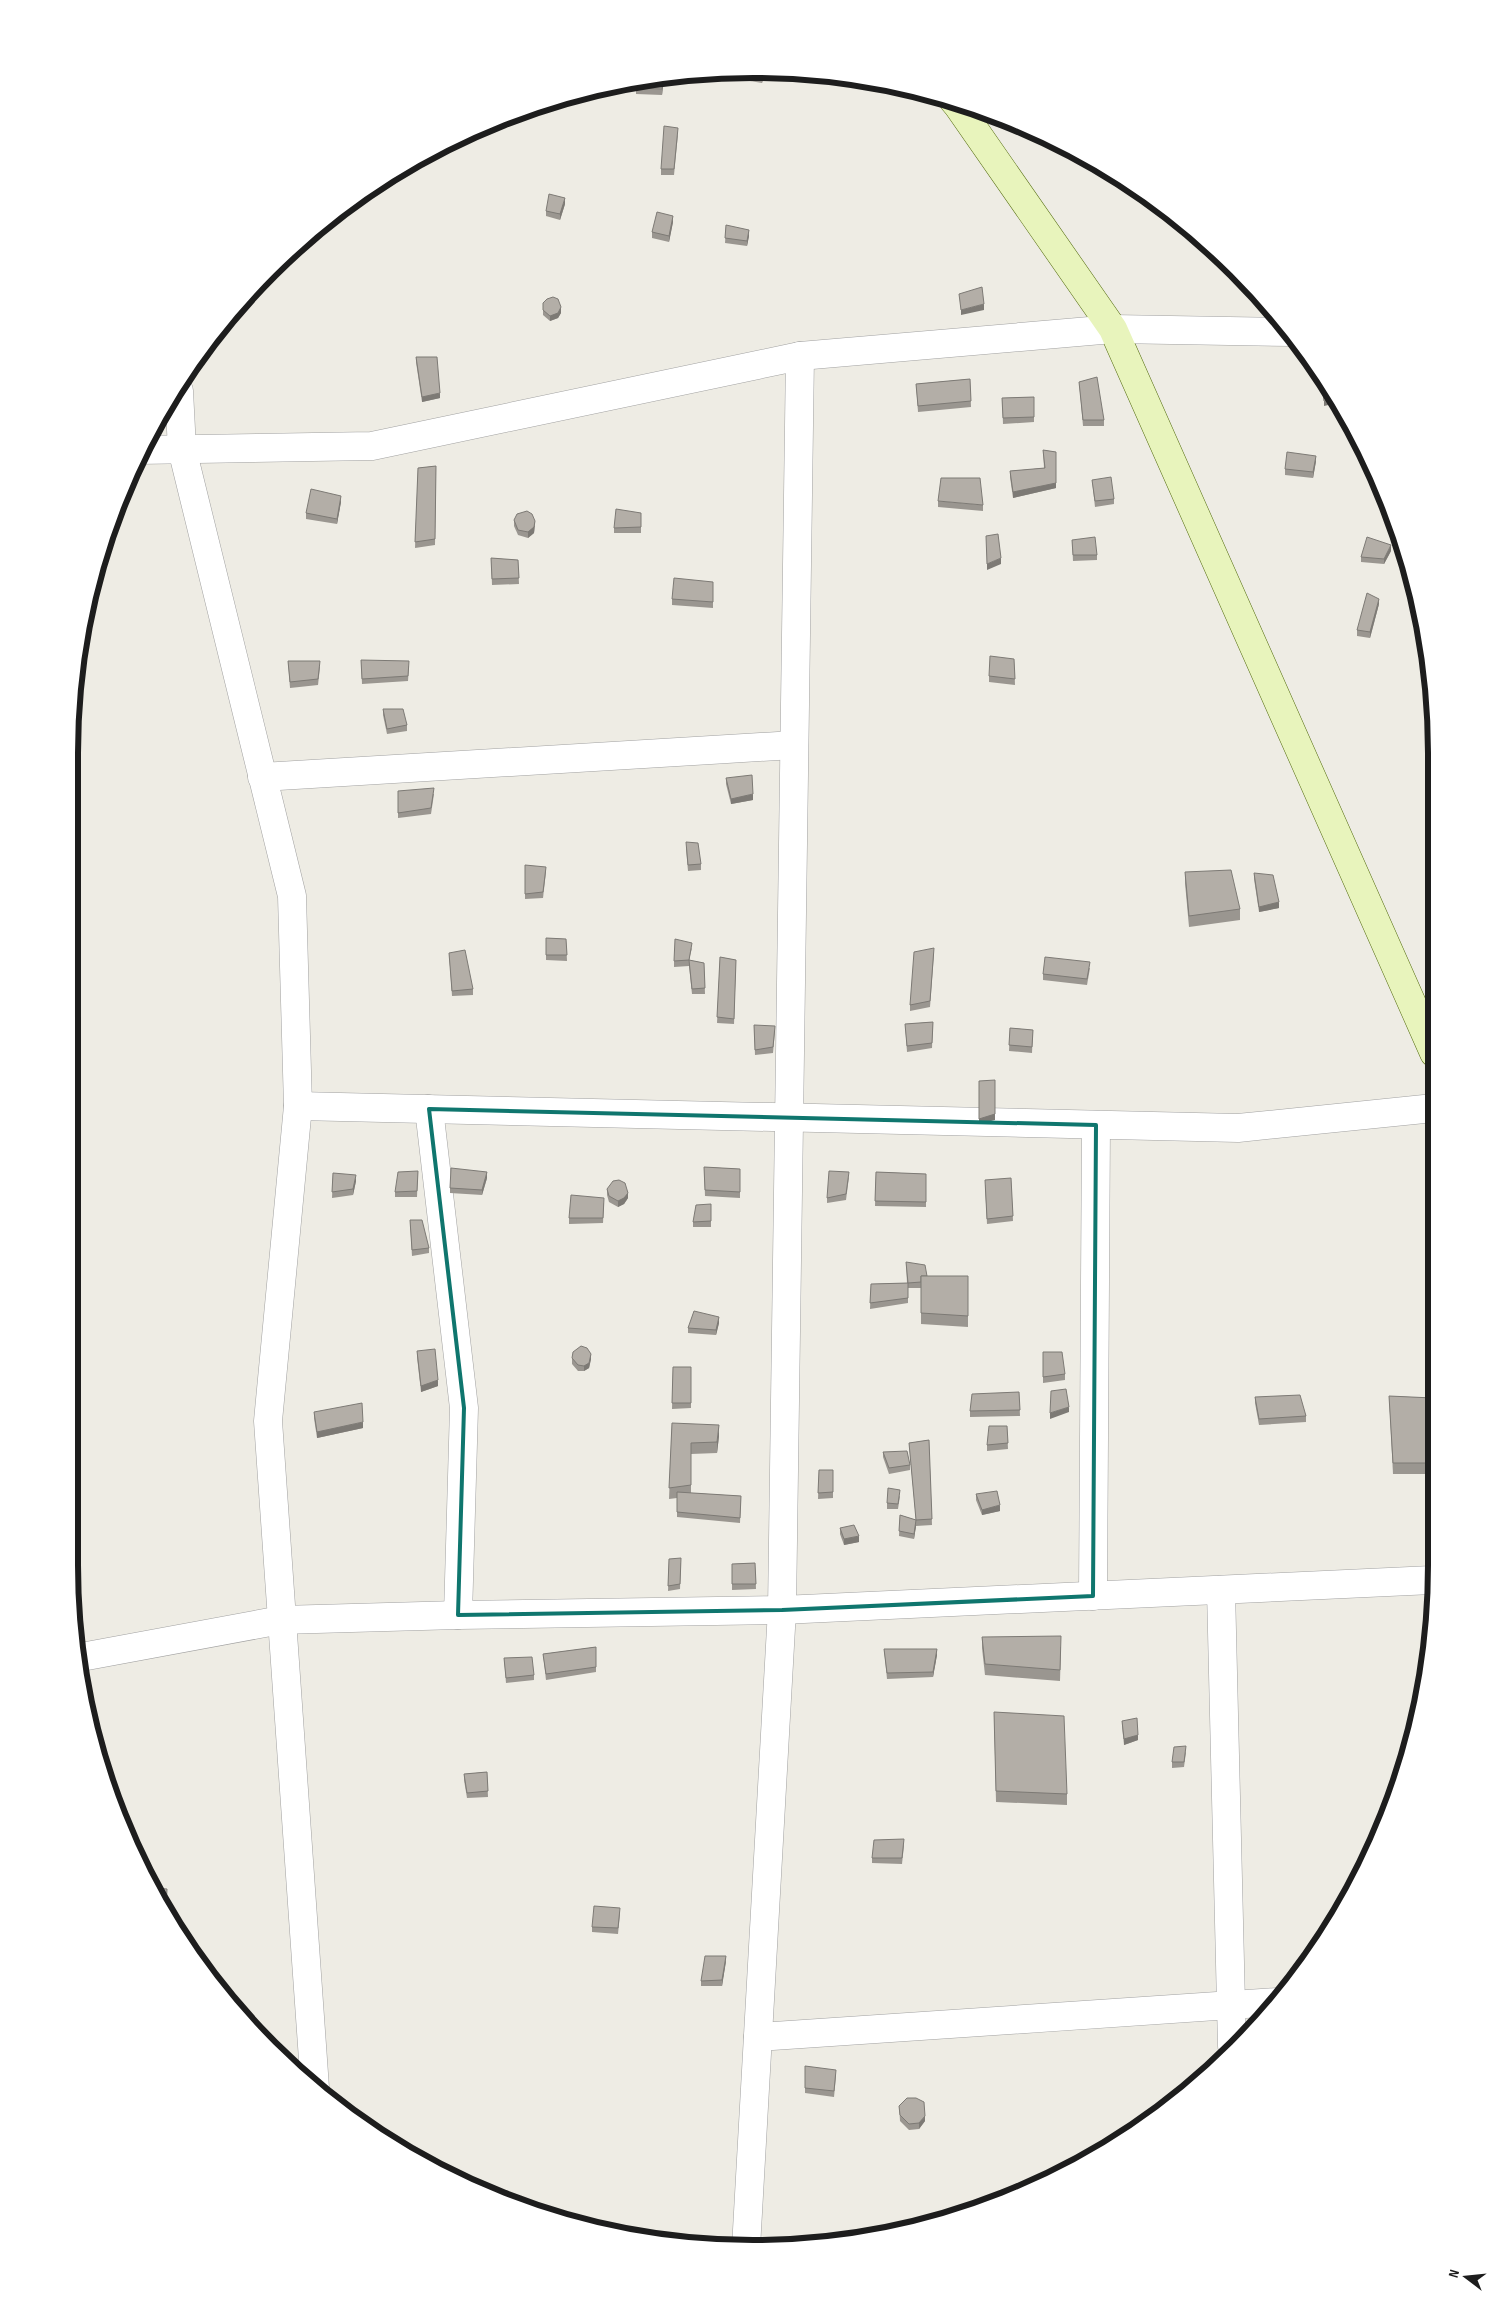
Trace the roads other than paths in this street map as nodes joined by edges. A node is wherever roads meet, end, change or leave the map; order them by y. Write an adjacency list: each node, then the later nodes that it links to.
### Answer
1 (961, 110): 2 (main road)
2 (1113, 329): 3 (street); 4 (street); 10 (main road)
3 (1281, 332)
4 (800, 356): 7 (street); 8 (street)
5 (179, 397): 7 (street)
6 (149, 450): 7 (street)
7 (182, 450): 9 (street)
8 (794, 745): 9 (street); 14 (street)
9 (262, 777): 11 (street)
10 (1428, 1039)
11 (298, 1106): 12 (street); 21 (street)
12 (429, 1109): 14 (street); 20 (street)
13 (1428, 1109): 15 (street)
14 (789, 1118): 15 (street); 19 (street)
15 (1096, 1125): 18 (street)
16 (1428, 1580): 17 (street)
17 (1221, 1590): 18 (street); 24 (street)
18 (1093, 1596): 19 (street)
19 (782, 1610): 20 (street); 25 (street)
20 (458, 1615): 21 (street)
21 (281, 1620): 22 (street); 27 (street)
22 (84, 1657)
23 (1266, 2003): 24 (street)
24 (1231, 2005): 25 (street); 26 (street)
25 (758, 2037): 28 (street)
26 (1232, 2041)
27 (314, 2077)
28 (746, 2240)

